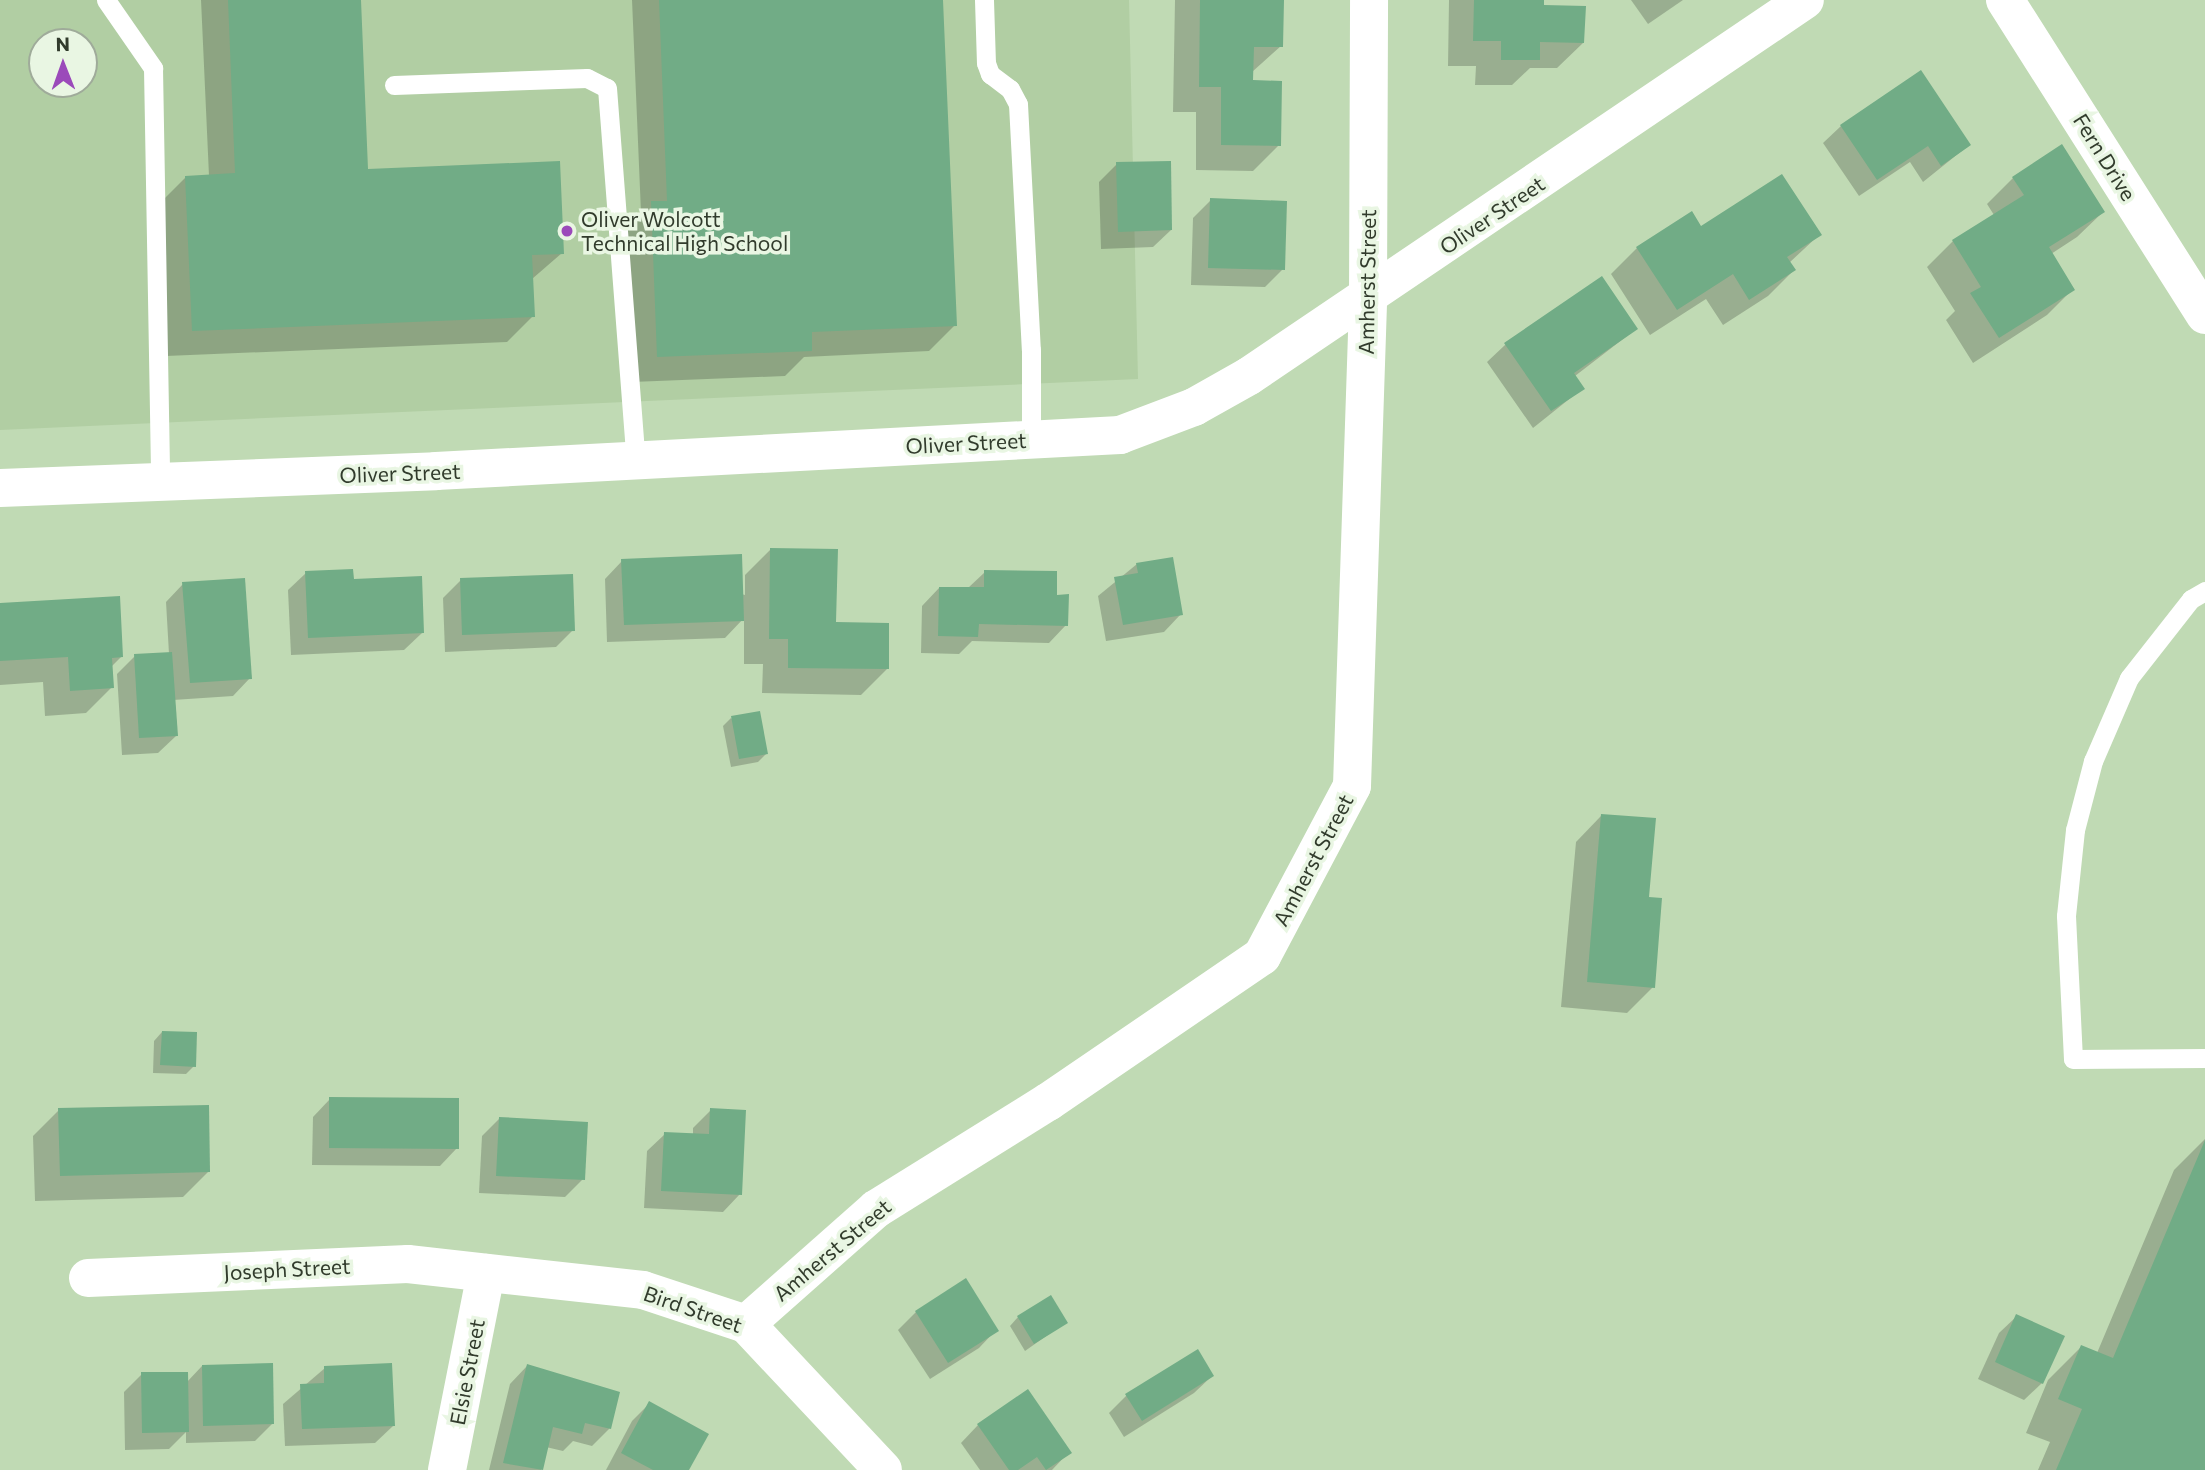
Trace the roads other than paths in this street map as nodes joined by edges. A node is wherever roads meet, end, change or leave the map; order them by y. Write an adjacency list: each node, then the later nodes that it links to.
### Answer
1 (106, 0): 11 (lane)
2 (984, 0): 9 (lane)
3 (1369, 0): 7 (street, Amherst Street)
4 (1805, 0): 7 (street, Oliver Street)
5 (2006, 0): 8 (street, Fern Drive)
6 (394, 85): 10 (lane)
7 (1368, 300): 9 (street, Oliver Street); 17 (street, Amherst Street)
8 (2205, 315)
9 (1031, 440): 10 (street, Oliver Street)
10 (636, 461): 11 (street, Oliver Street)
11 (160, 482): 12 (street, Oliver Street)
12 (0, 488)
13 (2205, 591): 14 (lane)
14 (2205, 1058)
15 (486, 1273): 16 (street, Joseph Street); 17 (street, Bird Street); 18 (street, Elsie Street)
16 (88, 1278)
17 (746, 1324): 19 (street, Bird Street)
18 (447, 1470)
19 (883, 1470)

